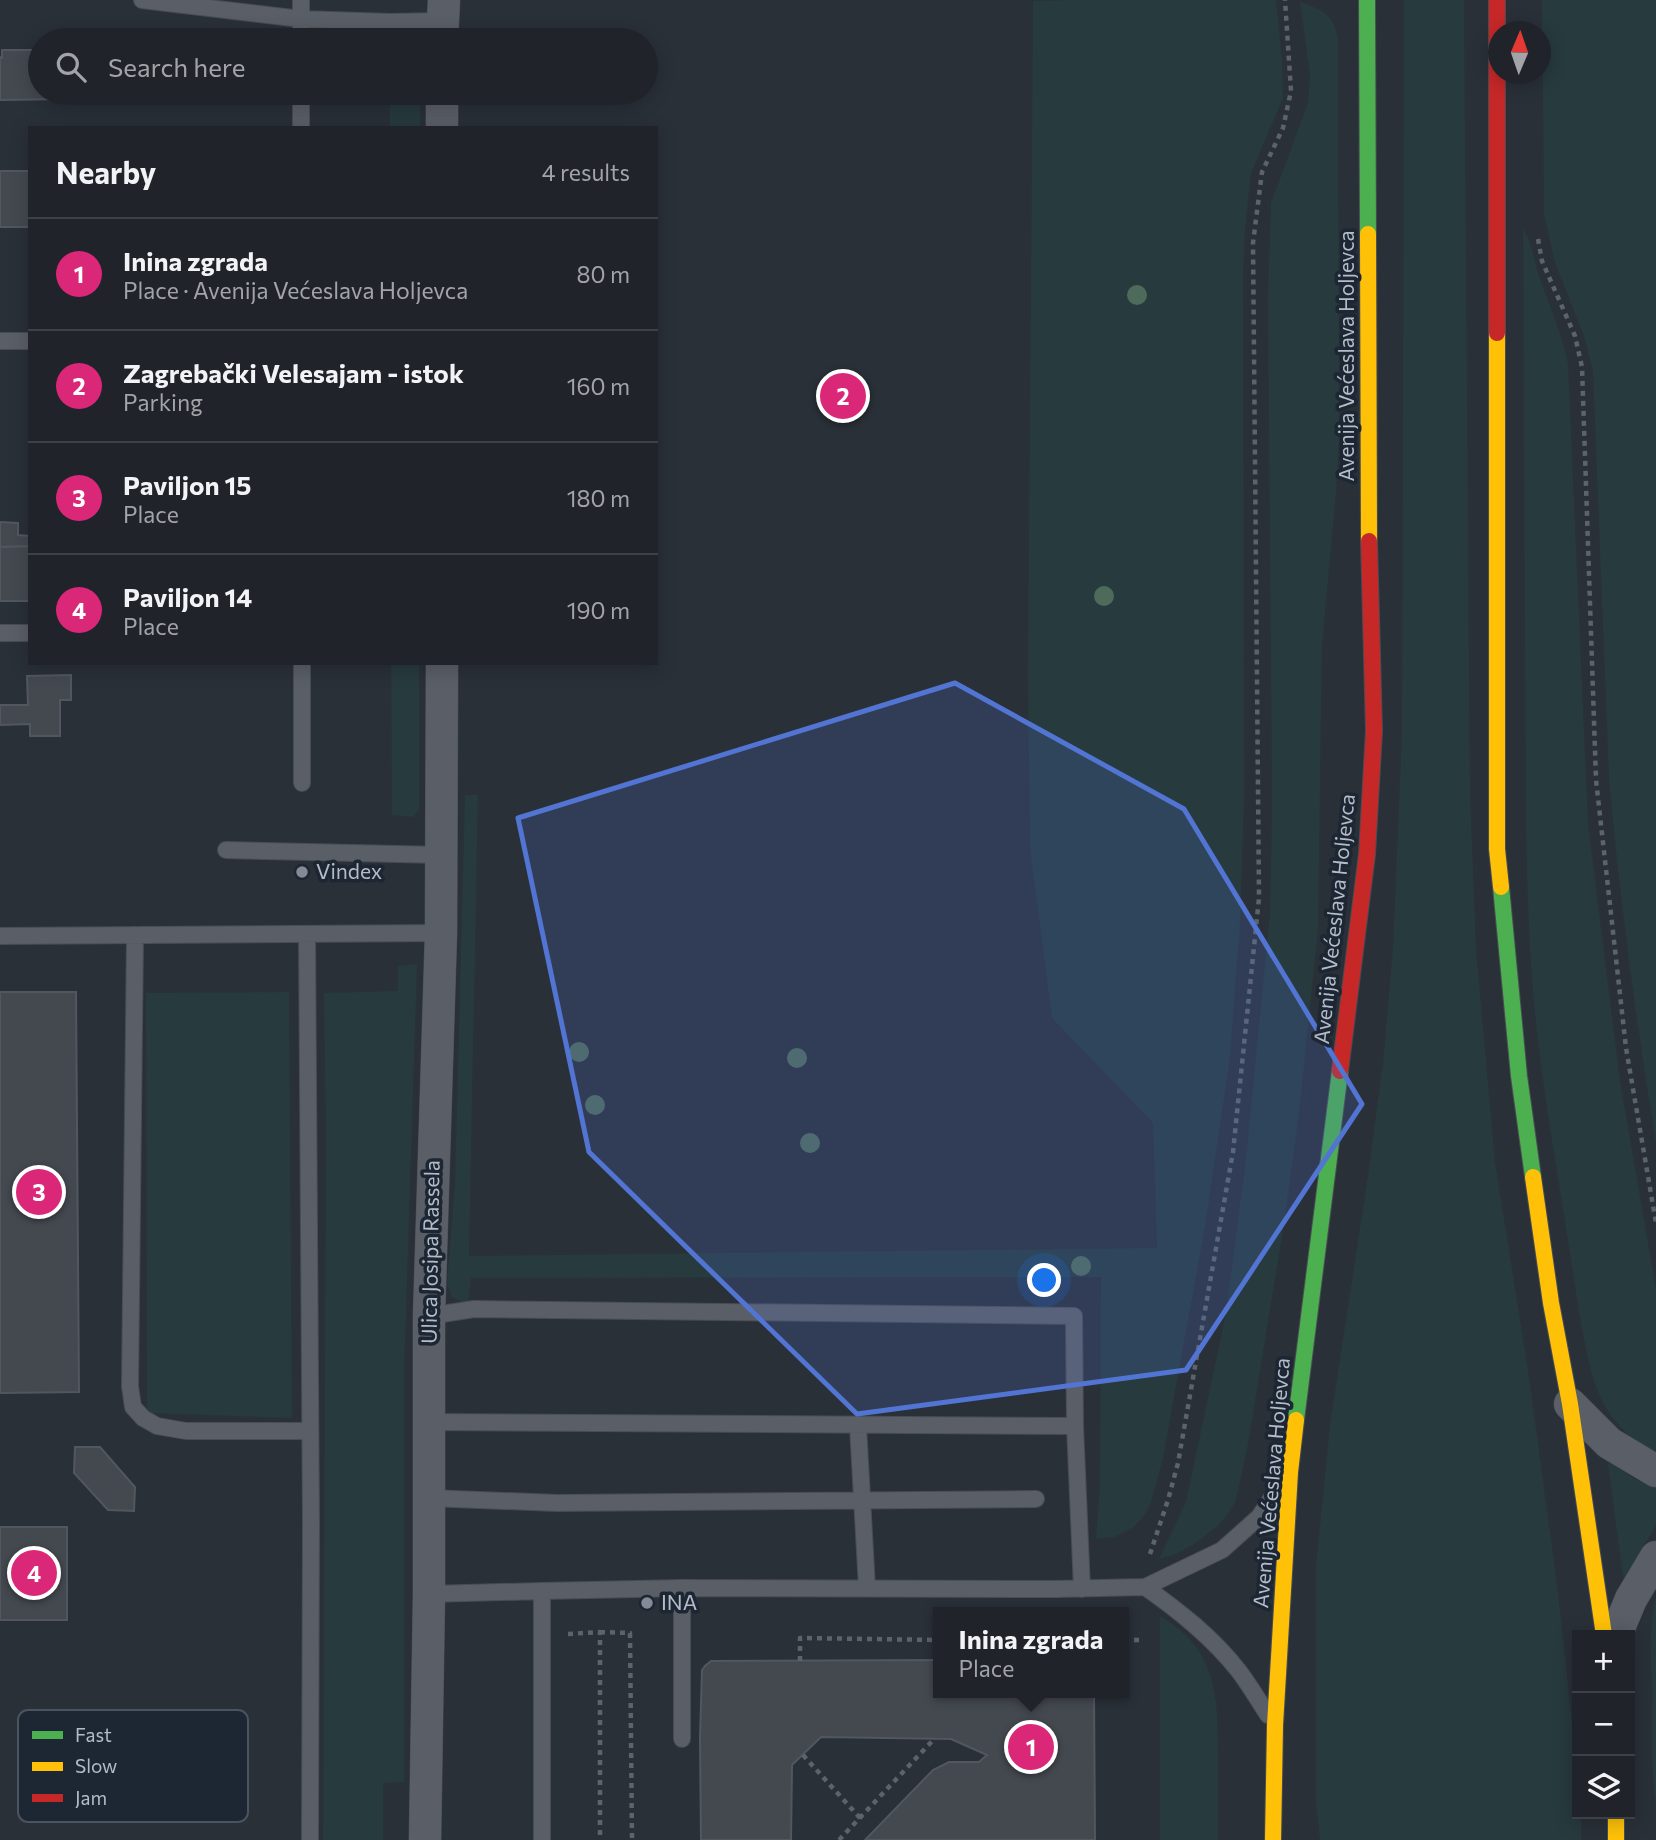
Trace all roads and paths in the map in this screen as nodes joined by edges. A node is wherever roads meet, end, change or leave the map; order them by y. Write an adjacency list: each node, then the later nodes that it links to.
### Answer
1 (145, 0): 6 (lane)
2 (301, 0): 6 (lane)
3 (1285, 0): 39 (path)
4 (1367, 0): 35 (main road, Avenija Većeslava Holjevca)
5 (1497, 0): 29 (main road)
6 (300, 19): 7 (lane); 8 (lane)
7 (443, 20)
8 (300, 28)
9 (301, 105): 11 (lane)
10 (442, 105): 12 (street)
11 (301, 126)
12 (442, 126)
13 (1536, 228): 27 (path)
14 (0, 341): 15 (lane)
15 (28, 341)
16 (0, 633): 17 (lane)
17 (28, 633)
18 (302, 665): 20 (lane)
19 (442, 665): 22 (street, Ulica Josipa Rassela)
20 (302, 783)
21 (226, 850): 22 (lane)
22 (441, 855): 23 (street, Ulica Josipa Rassela)
23 (441, 933): 24 (lane); 28 (street, Ulica Josipa Rassela)
24 (307, 934): 25 (lane); 33 (lane)
25 (135, 935): 26 (lane); 33 (lane)
26 (0, 936)
27 (1656, 1223)
28 (429, 1316): 30 (street, Ulica Josipa Rassela); 32 (lane)
29 (1570, 1404): 34 (street); 47 (main road)
30 (428, 1422): 31 (lane); 36 (street, Ulica Josipa Rassela)
31 (858, 1426): 32 (lane); 38 (lane)
32 (1074, 1426): 44 (lane)
33 (310, 1431): 61 (lane)
34 (1656, 1471)
35 (1290, 1472): 41 (lane); 55 (main road, Avenija Većeslava Holjevca)
36 (429, 1498): 38 (lane); 46 (street, Ulica Josipa Rassela)
37 (1036, 1499): 38 (lane)
38 (863, 1500): 43 (lane)
39 (1149, 1557)
40 (1656, 1557): 48 (street)
41 (1145, 1587): 44 (lane); 55 (lane)
42 (682, 1588): 43 (lane); 45 (lane); 57 (lane)
43 (867, 1588): 44 (lane)
44 (1082, 1589)
45 (542, 1591): 46 (lane); 63 (lane)
46 (429, 1594): 62 (street, Ulica Josipa Rassela)
47 (1603, 1630)
48 (1618, 1630)
49 (600, 1632): 50 (path); 64 (path); 65 (path)
50 (556, 1635)
51 (933, 1640): 54 (path)
52 (1129, 1640): 53 (path)
53 (1144, 1640)
54 (800, 1661)
55 (1275, 1725): 67 (main road, Avenija Većeslava Holjevca)
56 (935, 1738): 59 (path)
57 (682, 1739)
58 (803, 1755): 59 (path)
59 (860, 1818): 66 (path)
60 (1616, 1819): 68 (main road)
61 (310, 1840)
62 (425, 1840)
63 (542, 1840)
64 (600, 1840)
65 (632, 1840)
66 (839, 1840)
67 (1273, 1840)
68 (1616, 1840)

